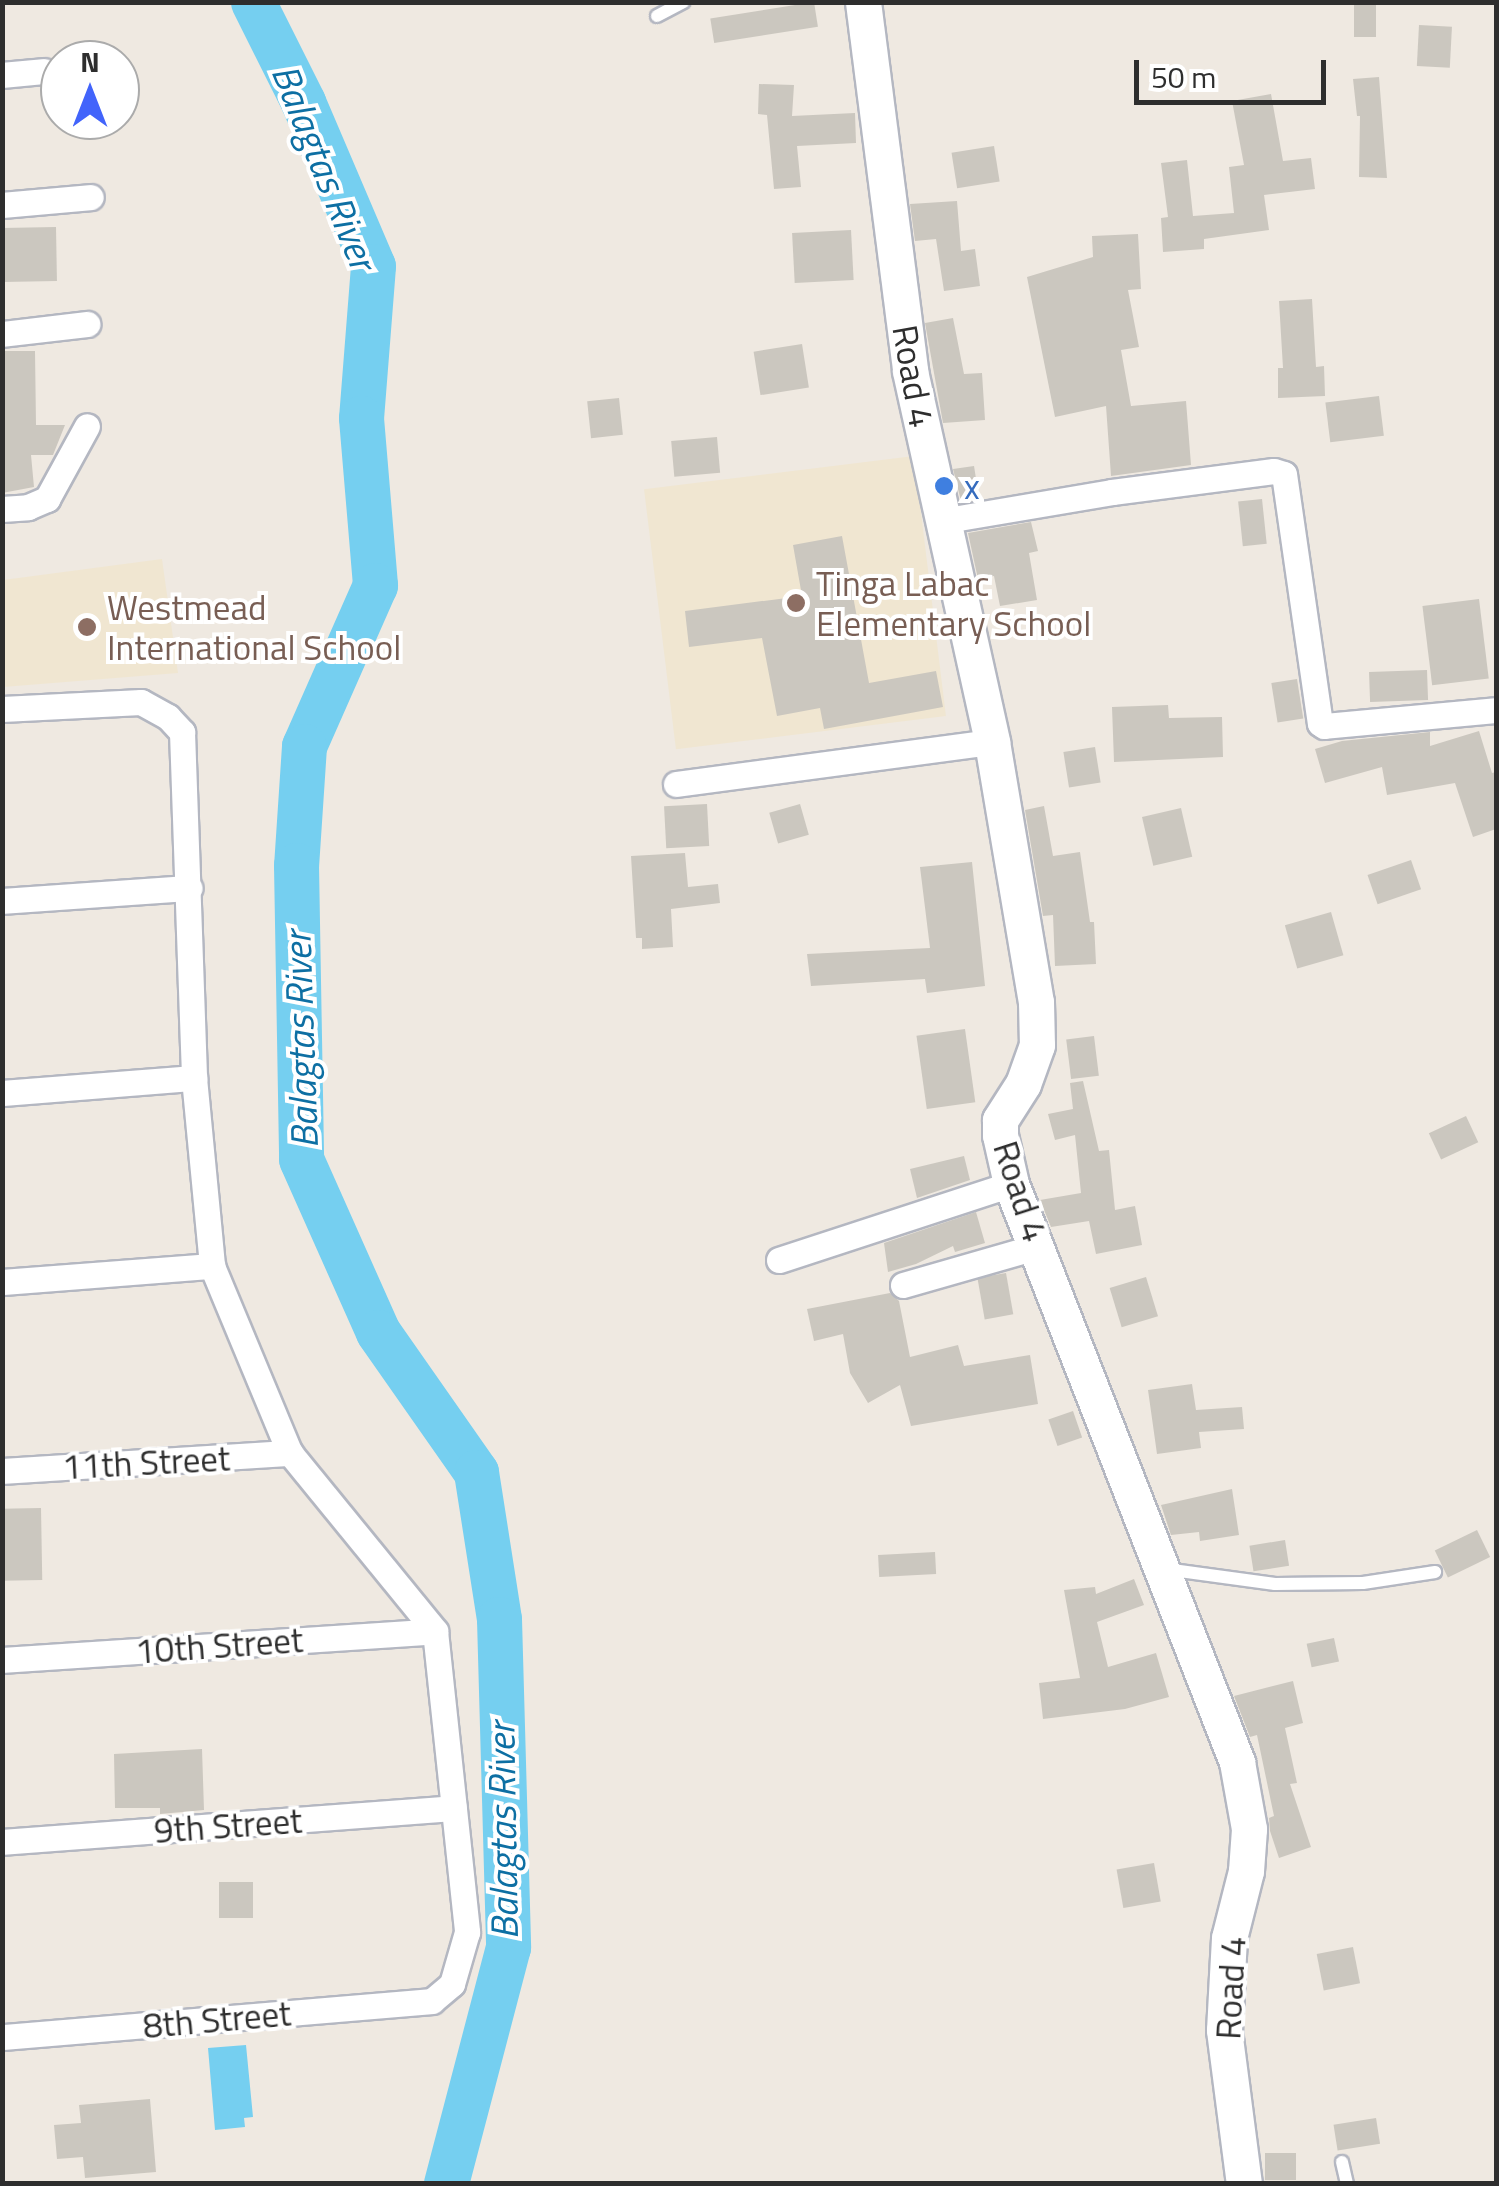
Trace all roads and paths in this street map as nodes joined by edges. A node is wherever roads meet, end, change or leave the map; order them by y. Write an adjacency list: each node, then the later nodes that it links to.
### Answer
1 (683, 2): 3 (lane)
2 (863, 2): 12 (street, Road 4)
3 (656, 16)
4 (40, 70): 5 (street)
5 (2, 75)
6 (91, 197): 7 (street)
7 (2, 205)
8 (87, 324): 9 (street)
9 (2, 334)
10 (87, 426): 11 (street)
11 (2, 509)
12 (941, 521): 14 (street); 15 (street, Road 4)
13 (2, 709): 17 (street)
14 (1496, 710)
15 (992, 742): 16 (street); 21 (street, Road 4)
16 (676, 784)
17 (190, 888): 18 (street); 19 (street)
18 (2, 901)
19 (194, 1078): 20 (street); 24 (street)
20 (2, 1093)
21 (1011, 1184): 22 (street, Road 4); 23 (street)
22 (1038, 1246): 26 (street); 29 (street, Road 4)
23 (778, 1260)
24 (212, 1266): 25 (street); 27 (street)
25 (2, 1282)
26 (903, 1285)
27 (290, 1453): 28 (street, 11th Street); 31 (street)
28 (2, 1470)
29 (1163, 1568): 30 (lane); 37 (street, Road 4)
30 (1434, 1572)
31 (435, 1631): 32 (street, 10th Street); 33 (street)
32 (2, 1660)
33 (454, 1808): 34 (street, 9th Street); 35 (street, 8th Street)
34 (2, 1842)
35 (2, 2037)
36 (1342, 2162): 38 (lane)
37 (1244, 2184)
38 (1347, 2184)

